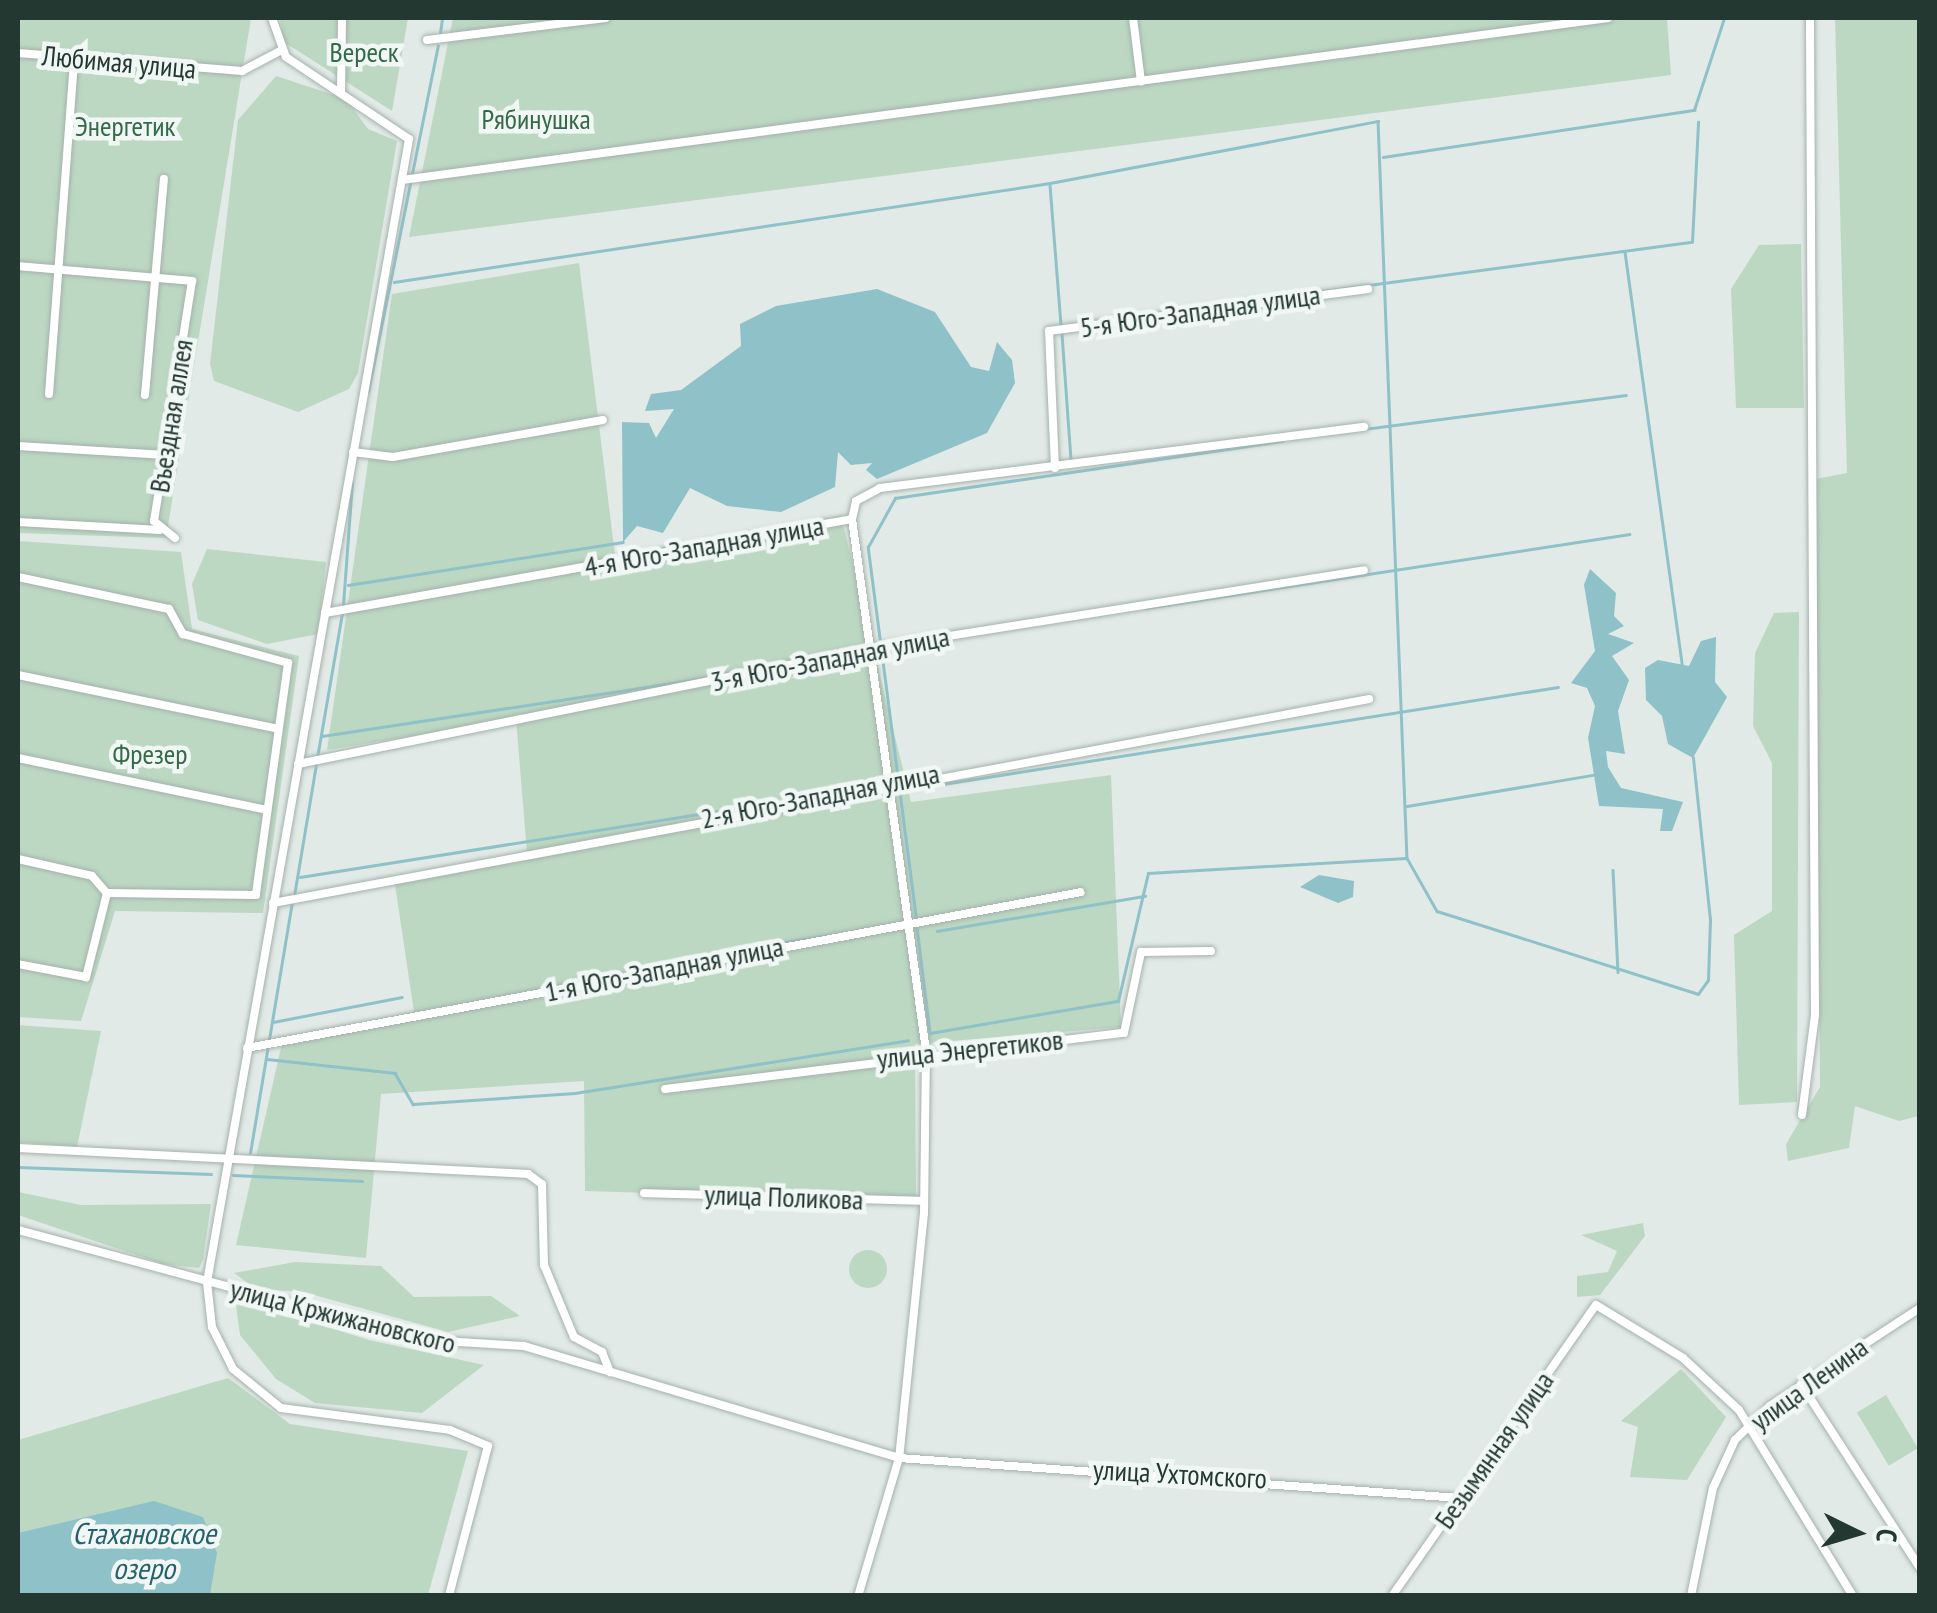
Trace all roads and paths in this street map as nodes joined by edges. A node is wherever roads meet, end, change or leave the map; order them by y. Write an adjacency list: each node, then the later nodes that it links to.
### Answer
1 (272, 18): 8 (street)
2 (342, 18): 12 (street)
3 (606, 18): 7 (street)
4 (1133, 18): 11 (street)
5 (1608, 18): 11 (street)
6 (1810, 18): 54 (street)
7 (427, 40)
8 (282, 50): 10 (street, Любимая улица); 12 (street)
9 (18, 53): 10 (street, Любимая улица)
10 (74, 59): 16 (street)
11 (1140, 81): 14 (street)
12 (340, 93): 14 (street)
13 (164, 179): 17 (street)
14 (402, 180): 24 (street)
15 (18, 266): 16 (street)
16 (59, 272): 17 (street); 19 (street)
17 (154, 278): 20 (street); 25 (street, Въездная аллея)
18 (1368, 289): 26 (street, 5-я Юго-Западная улица)
19 (49, 394)
20 (145, 395)
21 (603, 420): 24 (street)
22 (1364, 427): 26 (street, 4-я Юго-Западная улица)
23 (18, 446): 25 (street)
24 (354, 452): 33 (street)
25 (166, 454): 29 (street, Въездная аллея)
26 (1054, 468): 27 (street, 4-я Юго-Западная улица)
27 (852, 519): 33 (street, 4-я Юго-Западная улица); 34 (street)
28 (18, 522): 29 (street)
29 (160, 530): 30 (street, Въездная аллея)
30 (175, 538)
31 (1364, 570): 34 (street, 3-я Юго-Западная улица)
32 (18, 577): 37 (street)
33 (325, 613): 39 (street)
34 (873, 648): 39 (street, 3-я Юго-Западная улица); 40 (street)
35 (18, 676): 37 (street)
36 (1369, 698): 40 (street, 2-я Юго-Западная улица)
37 (278, 729): 41 (street)
38 (18, 758): 43 (street)
39 (298, 764): 42 (street)
40 (891, 781): 47 (street, 2-я Юго-Западная улица); 48 (street)
41 (270, 783): 42 (street); 43 (street)
42 (293, 790): 47 (street)
43 (266, 810): 46 (street)
44 (18, 859): 46 (street)
45 (1081, 892): 48 (street, 1-я Юго-Западная улица)
46 (107, 893): 50 (street)
47 (273, 903): 51 (street)
48 (910, 923): 51 (street, 1-я Юго-Западная улица); 52 (street)
49 (1211, 952): 52 (street, улица Энергетиков)
50 (18, 964)
51 (248, 1048): 56 (street)
52 (926, 1051): 53 (street, улица Энергетиков); 58 (street)
53 (665, 1089)
54 (1802, 1115)
55 (18, 1148): 56 (street)
56 (227, 1164): 60 (street); 62 (street)
57 (644, 1193): 58 (street, улица Поликова)
58 (924, 1201): 65 (street)
59 (18, 1230): 60 (street, улица Кржижановского)
60 (206, 1282): 62 (street, улица Кржижановского); 68 (street)
61 (1920, 1308): 63 (street, улица Ленина)
62 (610, 1372): 65 (street, улица Кржижановского)
63 (1801, 1384): 64 (street, улица Ленина); 67 (street)
64 (1745, 1429): 66 (street, Безымянная улица); 71 (street, улица Ленина); 72 (street)
65 (899, 1458): 66 (street, улица Ухтомского); 69 (street)
66 (1460, 1498): 70 (street, Безымянная улица)
67 (1920, 1568)
68 (449, 1596)
69 (858, 1596)
70 (1392, 1596)
71 (1691, 1596)
72 (1853, 1596)

